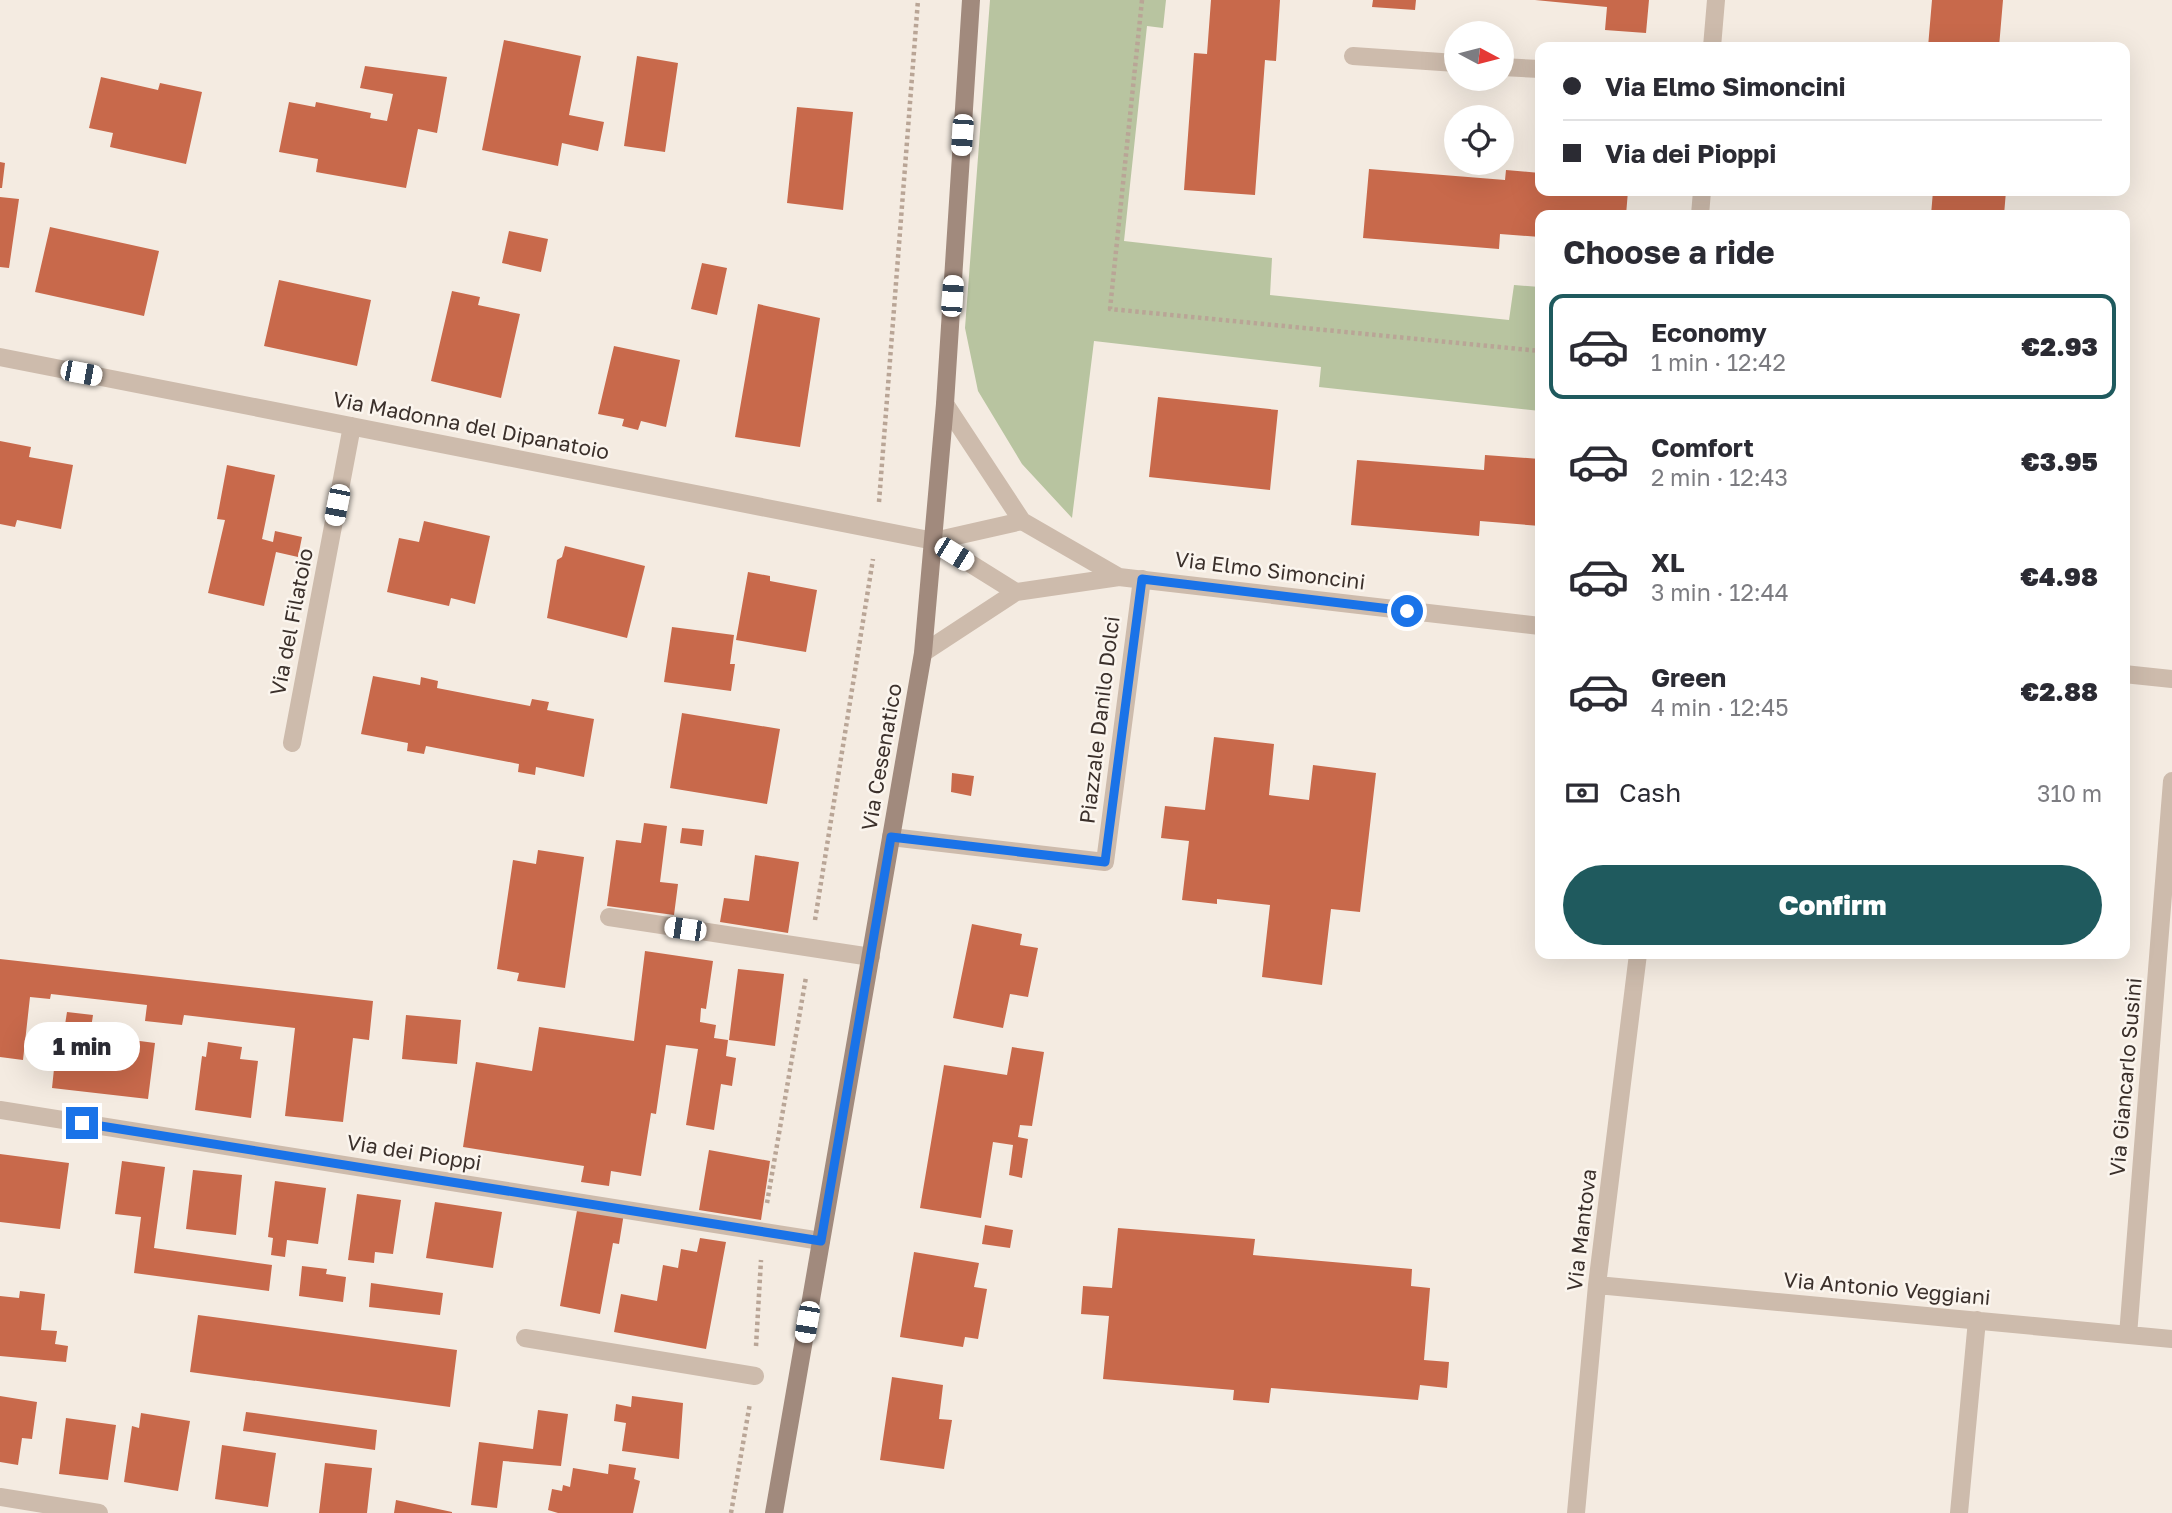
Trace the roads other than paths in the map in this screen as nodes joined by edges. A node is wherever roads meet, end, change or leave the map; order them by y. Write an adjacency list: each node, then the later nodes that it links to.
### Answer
1 (971, 0): 9 (main road, Via Cesenatico)
2 (1716, 0): 3 (street)
3 (1712, 42)
4 (1353, 56): 5 (street)
5 (1444, 62)
6 (1514, 67): 7 (street)
7 (1535, 69)
8 (0, 357): 10 (street, Via Madonna del Dipanatoio)
9 (945, 404): 11 (street, Via Elmo Simoncini); 12 (main road, Via Cesenatico)
10 (352, 426): 12 (street, Via Madonna del Dipanatoio); 20 (street, Via del Filatoio)
11 (1022, 521): 12 (street); 13 (street, Via Elmo Simoncini)
12 (934, 541): 15 (street); 17 (main road, Via Cesenatico)
13 (1119, 576): 14 (street, Via Elmo Simoncini); 15 (street, Via Elmo Simoncini)
14 (1142, 579): 16 (street, Via Elmo Simoncini); 22 (street, Piazzale Danilo Dolci)
15 (1016, 592): 17 (street, Via Elmo Simoncini)
16 (1535, 625)
17 (923, 653): 22 (main road, Via Cesenatico)
18 (2130, 675): 19 (street)
19 (2172, 679)
20 (292, 743)
21 (2172, 781): 30 (street, Via Giancarlo Susini)
22 (891, 837): 24 (main road, Via Cesenatico)
23 (609, 917): 24 (street)
24 (871, 957): 27 (main road, Via Cesenatico)
25 (1638, 959): 28 (street, Via Mantova)
26 (0, 1110): 27 (street, Via dei Pioppi)
27 (821, 1241): 36 (main road, Via Cesenatico)
28 (1597, 1285): 29 (street, Via Antonio Veggiani); 37 (street, Via Mantova)
29 (1977, 1320): 30 (street, Via Antonio Veggiani); 38 (street)
30 (2128, 1335): 32 (street, Via Antonio Veggiani)
31 (525, 1338): 33 (street)
32 (2172, 1339)
33 (755, 1376)
34 (0, 1497): 35 (street)
35 (99, 1513)
36 (774, 1513)
37 (1576, 1513)
38 (1959, 1513)

